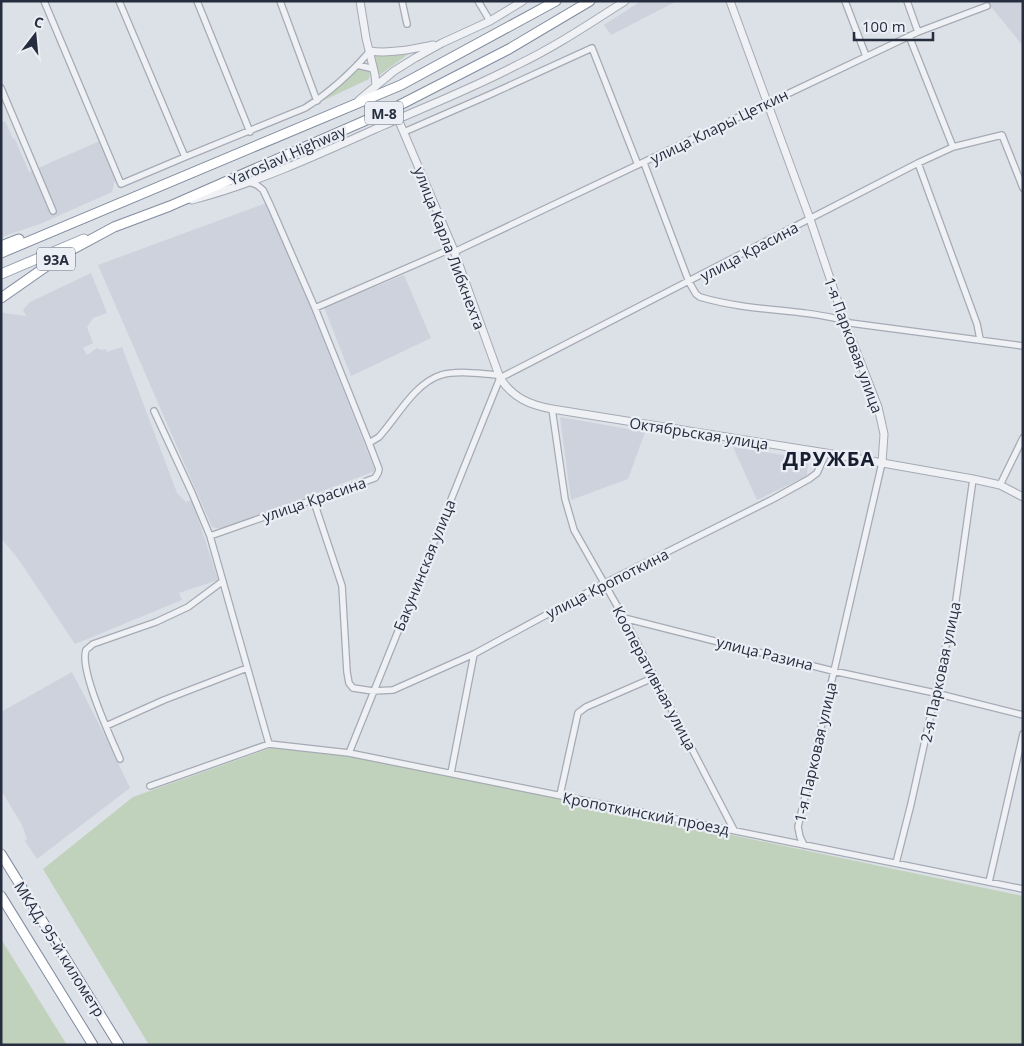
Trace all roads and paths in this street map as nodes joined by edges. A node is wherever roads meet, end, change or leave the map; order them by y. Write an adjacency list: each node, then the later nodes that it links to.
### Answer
1 (44, 1): 34 (street)
2 (119, 1): 34 (street)
3 (197, 1): 31 (street)
4 (280, 1): 27 (street)
5 (360, 1): 21 (street)
6 (402, 1): 17 (street)
7 (478, 1): 16 (street)
8 (523, 1): 16 (street)
9 (556, 1): 29 (main road, Yaroslavl Highway / М-8)
10 (590, 1): 41 (main road, Yaroslavl Highway / М-8)
11 (625, 1): 30 (street)
12 (730, 1): 28 (street, 1-я Парковая улица)
13 (845, 1): 22 (street)
14 (907, 1): 18 (street)
15 (987, 6): 18 (street, улица Клары Цеткин)
16 (490, 21): 20 (street)
17 (407, 24)
18 (918, 32): 19 (street, улица Клары Цеткин)
19 (909, 36): 22 (street, улица Клары Цеткин); 33 (street)
20 (442, 42): 21 (street); 25 (street)
21 (370, 51): 23 (street); 24 (street)
22 (866, 56): 28 (street, улица Клары Цеткин)
23 (357, 65): 24 (street); 27 (street)
24 (374, 69): 25 (street)
25 (376, 86): 29 (street)
26 (1, 88): 42 (street)
27 (317, 101): 31 (street)
28 (767, 102): 36 (street, улица Клары Цеткин); 44 (street, 1-я Парковая улица)
29 (352, 107): 43 (main road, Yaroslavl Highway / М-8)
30 (398, 119): 32 (street, улица Карла Либкнехта); 37 (street)
31 (250, 132): 34 (street)
32 (404, 132): 36 (street); 47 (street, улица Карла Либкнехта)
33 (953, 147): 35 (street, улица Красина); 39 (street, улица Красина)
34 (185, 156)
35 (918, 163): 44 (street, улица Красина); 54 (street)
36 (641, 164): 47 (street, улица Клары Цеткин); 50 (street)
37 (266, 175): 38 (street); 40 (street)
38 (247, 182): 40 (street); 41 (street)
39 (1023, 188)
40 (263, 190): 52 (street)
41 (170, 206): 45 (main road, Yaroslavl Highway / М-8)
42 (53, 211)
43 (93, 214): 46 (main road); 48 (main road, Yaroslavl Highway / М-8)
44 (810, 219): 50 (street, улица Красина); 53 (street, 1-я Парковая улица)
45 (114, 227): 49 (main road, Yaroslavl Highway / М-8); 51 (main road, 93A)
46 (1, 246)
47 (453, 250): 52 (street, улица Клары Цеткин); 56 (street, улица Карла Либкнехта)
48 (1, 253)
49 (1, 274)
50 (689, 282): 53 (street); 56 (street, улица Красина)
51 (1, 298)
52 (315, 308): 60 (street)
53 (844, 320): 54 (street); 62 (street, 1-я Парковая улица)
54 (980, 339): 55 (street)
55 (1023, 346)
56 (499, 376): 57 (street, Октябрьская улица); 60 (street, улица Красина); 75 (street, Бакунинская улица)
57 (552, 409): 61 (street, Октябрьская улица); 69 (street, Кооперативная улица)
58 (154, 411): 67 (street)
59 (1023, 438): 64 (street)
60 (369, 442): 66 (street, улица Красина)
61 (826, 452): 62 (street, Октябрьская улица); 69 (street, улица Кропоткина)
62 (882, 463): 63 (street, Октябрьская улица); 73 (street, 1-я Парковая улица)
63 (974, 478): 64 (street, Октябрьская улица); 76 (street, 2-я Парковая улица)
64 (1000, 484): 65 (street, Октябрьская улица)
65 (1023, 497)
66 (313, 500): 67 (street, улица Красина); 75 (street)
67 (210, 536): 68 (street)
68 (222, 581): 72 (street); 78 (street)
69 (605, 583): 70 (street, Кооперативная улица); 71 (street, улица Кропоткина)
70 (624, 618): 73 (street, улица Разина); 74 (street, Кооперативная улица)
71 (474, 654): 75 (street, улица Кропоткина); 83 (street)
72 (247, 668): 78 (street); 80 (street)
73 (833, 670): 76 (street, улица Разина); 87 (street, 1-я Парковая улица)
74 (655, 677): 85 (street); 86 (street, Кооперативная улица)
75 (373, 691): 81 (street, Бакунинская улица)
76 (935, 693): 77 (street, улица Разина); 89 (street, 2-я Парковая улица)
77 (1023, 716)
78 (106, 726): 82 (street)
79 (1023, 734): 90 (street)
80 (269, 744): 81 (street, Кропоткинский проезд); 84 (street)
81 (349, 753): 83 (street, Кропоткинский проезд)
82 (120, 759)
83 (451, 773): 85 (street, Кропоткинский проезд)
84 (150, 786)
85 (560, 795): 86 (street, Кропоткинский проезд)
86 (734, 830): 87 (street, Кропоткинский проезд)
87 (804, 845): 89 (street, Кропоткинский проезд)
88 (1, 854): 94 (main road, МКАД, 95-й километр)
89 (896, 863): 90 (street, Кропоткинский проезд)
90 (989, 882): 91 (street, Кропоткинский проезд)
91 (1023, 889)
92 (1, 896): 93 (main road, МКАД, 95-й километр)
93 (93, 1045)
94 (119, 1045)

